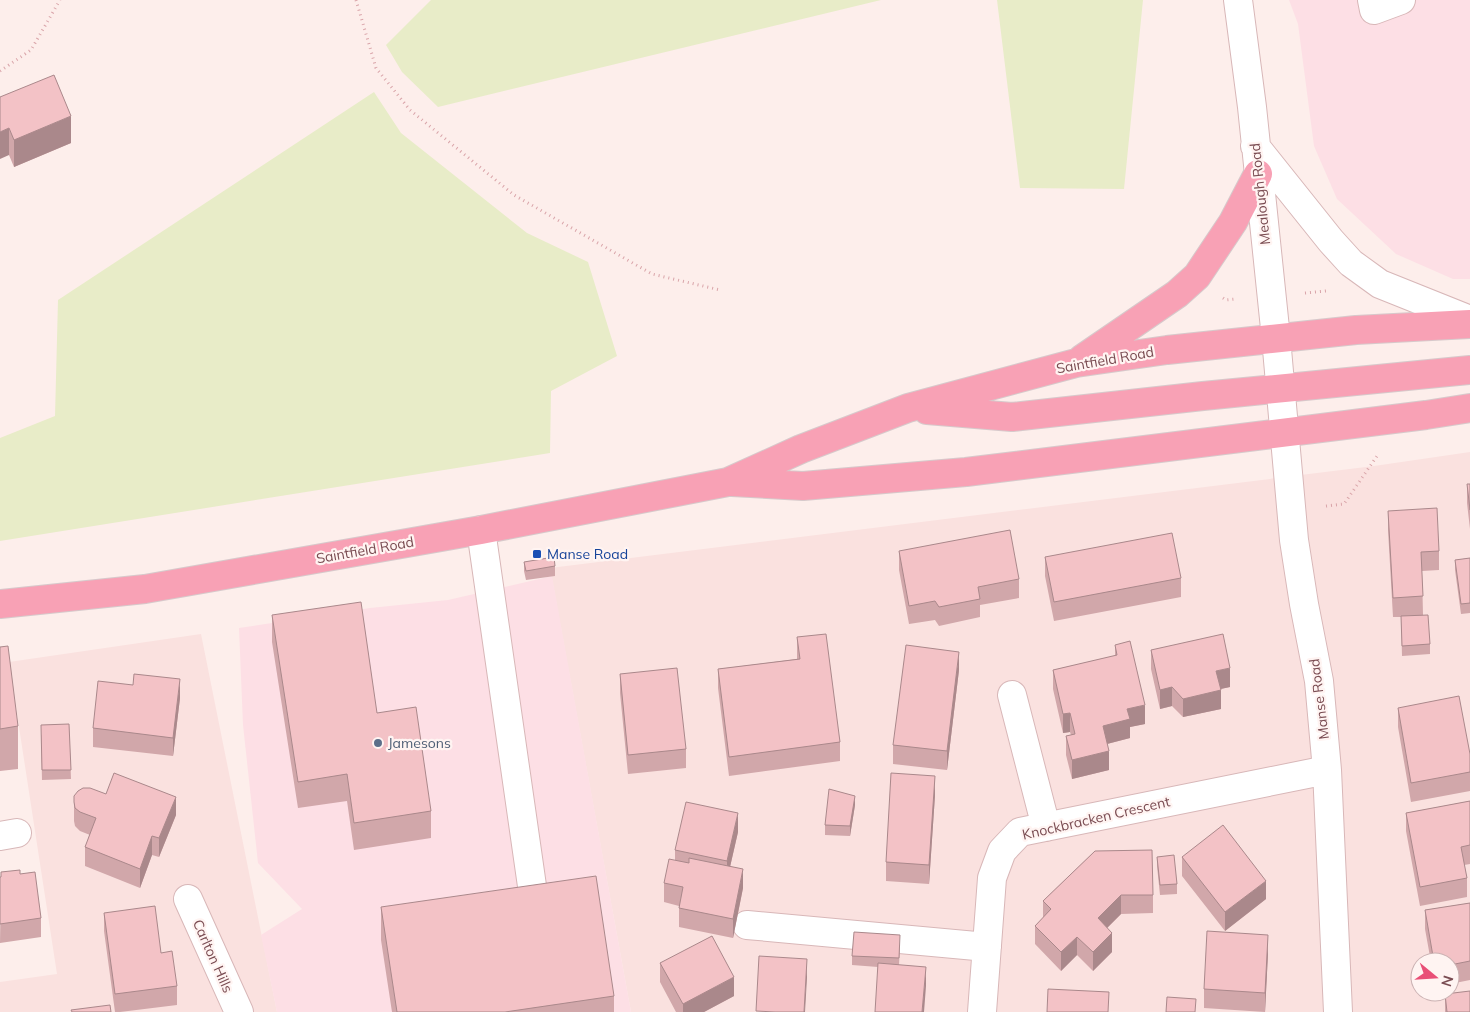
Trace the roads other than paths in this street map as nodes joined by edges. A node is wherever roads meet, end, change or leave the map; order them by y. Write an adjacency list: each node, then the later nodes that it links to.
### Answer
1 (1238, 0): 4 (street, Mealough Road)
2 (1372, 0): 3 (street)
3 (1401, 0)
4 (1255, 146): 5 (street, Mealough Road); 6 (street)
5 (1258, 174): 8 (street, Mealough Road); 9 (highway)
6 (1470, 320)
7 (1470, 324): 8 (highway, Saintfield Road)
8 (1276, 338): 9 (highway, Saintfield Road); 11 (street, Mealough Road)
9 (1076, 362): 12 (highway, Saintfield Road)
10 (1470, 370): 11 (highway)
11 (1281, 388): 12 (highway); 14 (street, Manse Road)
12 (908, 408): 15 (highway, Saintfield Road)
13 (1470, 408): 14 (highway, Saintfield Road)
14 (1285, 431): 15 (highway, Saintfield Road); 19 (street, Manse Road)
15 (728, 482): 16 (highway, Saintfield Road)
16 (481, 530): 17 (highway, Saintfield Road); 22 (street)
17 (0, 604)
18 (1012, 695): 20 (street)
19 (1327, 770): 20 (street, Knockbracken Crescent); 27 (street, Manse Road)
20 (1046, 827): 24 (street, Knockbracken Crescent)
21 (188, 899): 25 (street, Carlton Hills)
22 (534, 900)
23 (746, 925): 24 (street)
24 (987, 947): 26 (street, Knockbracken Crescent)
25 (239, 1012)
26 (982, 1012)
27 (1338, 1012)

